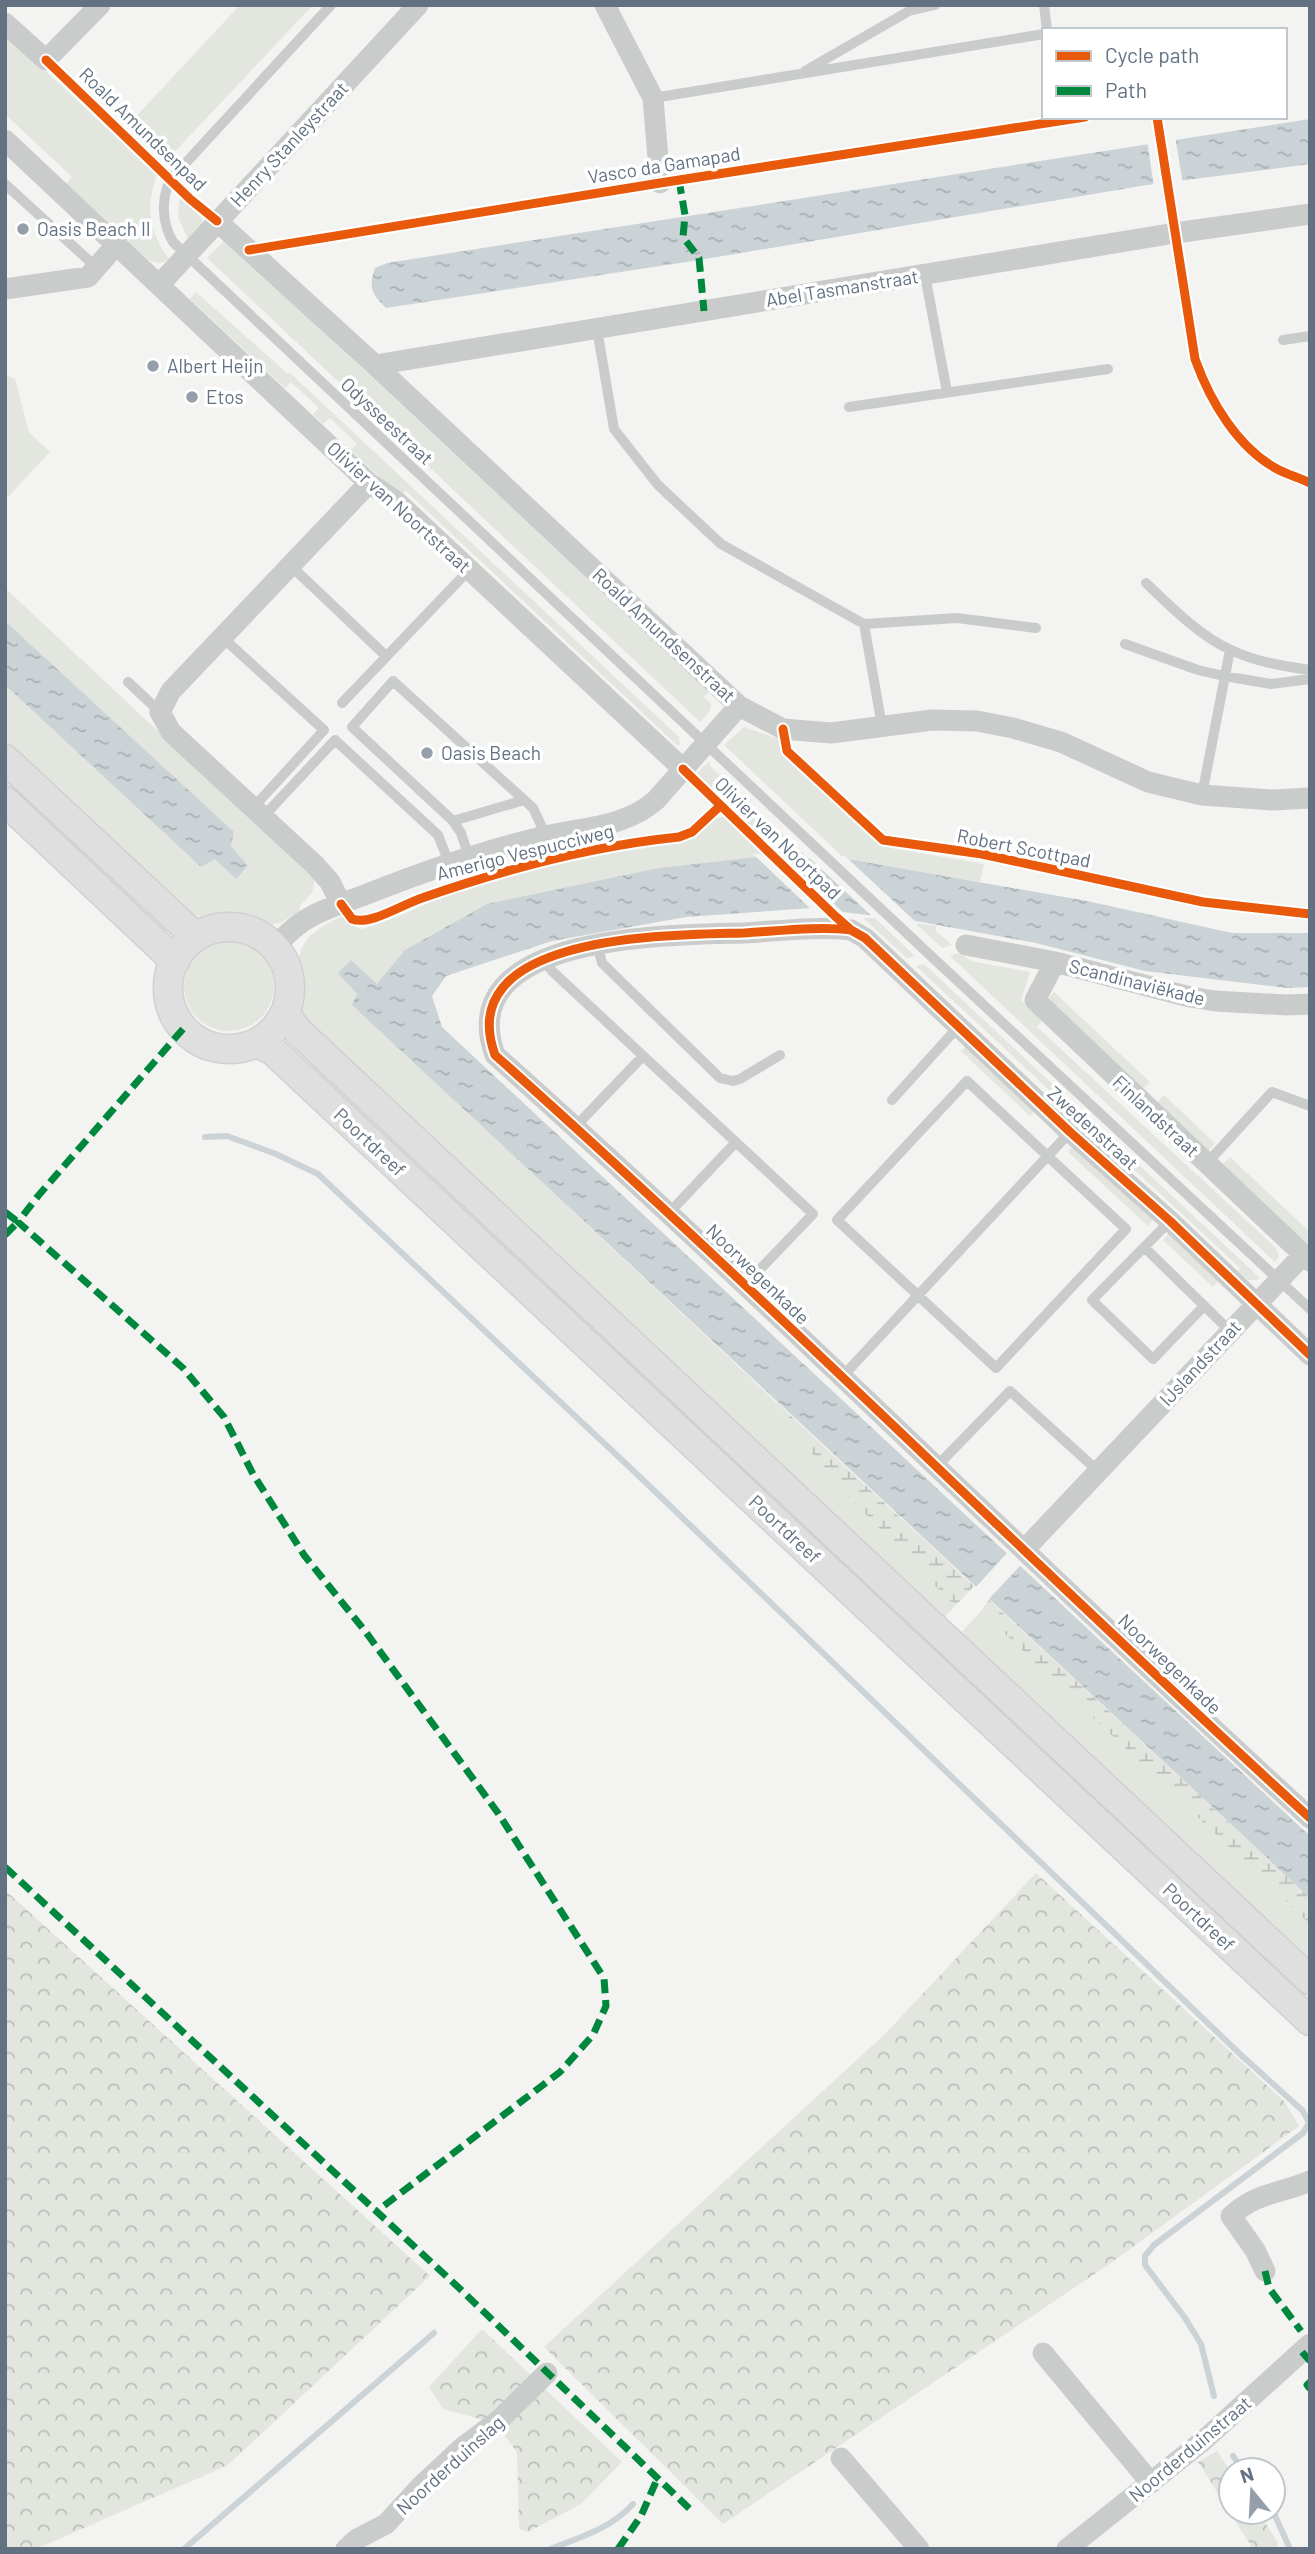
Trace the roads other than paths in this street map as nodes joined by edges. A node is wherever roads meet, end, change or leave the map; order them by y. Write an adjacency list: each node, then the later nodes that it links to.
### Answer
1 (100, 5): 7 (street)
2 (331, 5): 18 (lane, Odysseestraat)
3 (418, 5): 16 (street, Henry Stanleystraat)
4 (605, 5): 11 (street)
5 (935, 5): 10 (lane)
6 (1044, 5): 8 (lane)
7 (5, 23)
8 (1047, 28)
9 (1042, 34): 10 (lane)
10 (799, 74): 11 (lane)
11 (653, 98): 13 (street)
12 (5, 140): 17 (street, Olivier van Noortstraat)
13 (660, 183)
14 (5, 184): 19 (lane)
15 (1310, 214): 20 (street, Abel Tasmanstraat)
16 (218, 221): 18 (street, Henry Stanleystraat); 26 (street, Roald Amundsenstraat)
17 (117, 244): 19 (street); 21 (street, Olivier van Noortstraat)
18 (186, 257): 21 (street, Henry Stanleystraat); 48 (lane, Odysseestraat)
19 (96, 267): 22 (street)
20 (925, 275): 23 (street, Abel Tasmanstraat); 28 (lane)
21 (160, 284): 30 (street, Olivier van Noortstraat)
22 (6, 289)
23 (597, 328): 26 (street, Abel Tasmanstraat); 34 (lane)
24 (1310, 336): 25 (lane)
25 (1283, 340)
26 (375, 365): 45 (street, Roald Amundsenstraat)
27 (1108, 369): 28 (lane)
28 (947, 392): 29 (lane)
29 (849, 407)
30 (369, 483): 31 (street); 32 (street, Olivier van Noortstraat)
31 (290, 565): 36 (street); 39 (lane)
32 (469, 570): 39 (lane); 50 (street, Olivier van Noortstraat)
33 (1146, 583): 38 (lane)
34 (864, 624): 35 (lane); 47 (lane)
35 (1036, 628)
36 (222, 637): 46 (street); 55 (lane)
37 (1125, 645): 41 (lane)
38 (1230, 650): 40 (lane); 41 (lane)
39 (386, 656): 44 (lane)
40 (1310, 670)
41 (1224, 676): 42 (lane); 51 (lane)
42 (1310, 679)
43 (128, 682): 46 (lane)
44 (342, 703)
45 (739, 706): 47 (street, Roald Amundsenstraat); 48 (street, Amerigo Vespucciweg)
46 (160, 712): 55 (street)
47 (883, 726): 51 (street, Roald Amundsenstraat)
48 (705, 743): 50 (street, Amerigo Vespucciweg); 85 (lane, Odysseestraat)
49 (5, 759): 61 (main road)
50 (682, 769): 57 (street, Amerigo Vespucciweg)
51 (1202, 794): 52 (street, Roald Amundsenstraat)
52 (1310, 798)
53 (524, 800): 56 (lane); 56 (lane, Amerigo Vespucciweg); 57 (lane, Amerigo Vespucciweg)
54 (5, 801): 66 (main road)
55 (258, 812): 58 (lane, Amerigo Vespucciweg); 59 (street)
56 (453, 821): 58 (lane, Amerigo Vespucciweg)
57 (546, 836): 58 (street, Amerigo Vespucciweg)
58 (459, 860): 59 (street, Amerigo Vespucciweg)
59 (341, 904): 64 (street, Amerigo Vespucciweg)
60 (851, 930): 62 (street, Noorwegenkade); 70 (street, Zwedenstraat)
61 (195, 937): 64 (main road); 66 (main road)
62 (597, 944): 65 (street, Noorwegenkade); 72 (lane)
63 (966, 944): 67 (street, Scandinaviëkade)
64 (274, 947): 69 (main road)
65 (544, 960): 73 (lane, Noorwegenkade); 76 (street, Noorwegenkade)
66 (175, 961): 71 (main road)
67 (1055, 962): 68 (street, Scandinaviëkade); 80 (street, Finlandstraat)
68 (1310, 1004)
69 (285, 1013): 71 (main road); 98 (main road, Poortdreef)
70 (958, 1027): 74 (lane); 77 (street, Zwedenstraat)
71 (256, 1043): 99 (main road, Poortdreef)
72 (780, 1055)
73 (643, 1056): 76 (lane); 78 (lane, Noorwegenkade)
74 (892, 1100)
75 (1310, 1105): 80 (lane)
76 (575, 1127): 81 (street, Noorwegenkade)
77 (1070, 1132): 79 (lane); 82 (street, Zwedenstraat)
78 (736, 1142): 81 (lane); 86 (lane, Noorwegenkade)
79 (1048, 1156): 87 (lane); 87 (lane); 87 (lane)
80 (1207, 1163): 84 (street, Finlandstraat)
81 (669, 1213): 86 (street, Noorwegenkade)
82 (1170, 1221): 83 (lane, IJslandstraat); 88 (street, Zwedenstraat)
83 (1144, 1247): 89 (lane); 89 (lane, IJslandstraat)
84 (1306, 1258): 85 (street, IJslandstraat)
85 (1279, 1280): 88 (street, IJslandstraat); 90 (lane, Odysseestraat)
86 (745, 1285): 93 (street, Noorwegenkade)
87 (918, 1295): 93 (lane)
88 (1255, 1304): 91 (street, IJslandstraat); 92 (street, Zwedenstraat)
89 (1205, 1306): 91 (lane)
90 (1310, 1309)
91 (1230, 1331): 95 (street, IJslandstraat)
92 (1310, 1355)
93 (842, 1377): 94 (street, Noorwegenkade)
94 (936, 1467): 95 (lane); 96 (street, Noorwegenkade)
95 (1098, 1471): 96 (street, IJslandstraat)
96 (1024, 1550): 97 (street, Noorwegenkade)
97 (1310, 1818)
98 (1310, 1980)
99 (1310, 2021)
100 (1310, 2181): 101 (street)
101 (1265, 2271)
102 (1310, 2344): 106 (street, Noorderduinstraat)
103 (1042, 2353): 106 (street)
104 (547, 2372): 107 (street, Noorderduinslag)
105 (841, 2458): 108 (street)
106 (1151, 2483): 109 (street, Noorderduinstraat)
107 (346, 2549)
108 (919, 2549)
109 (1067, 2549)

